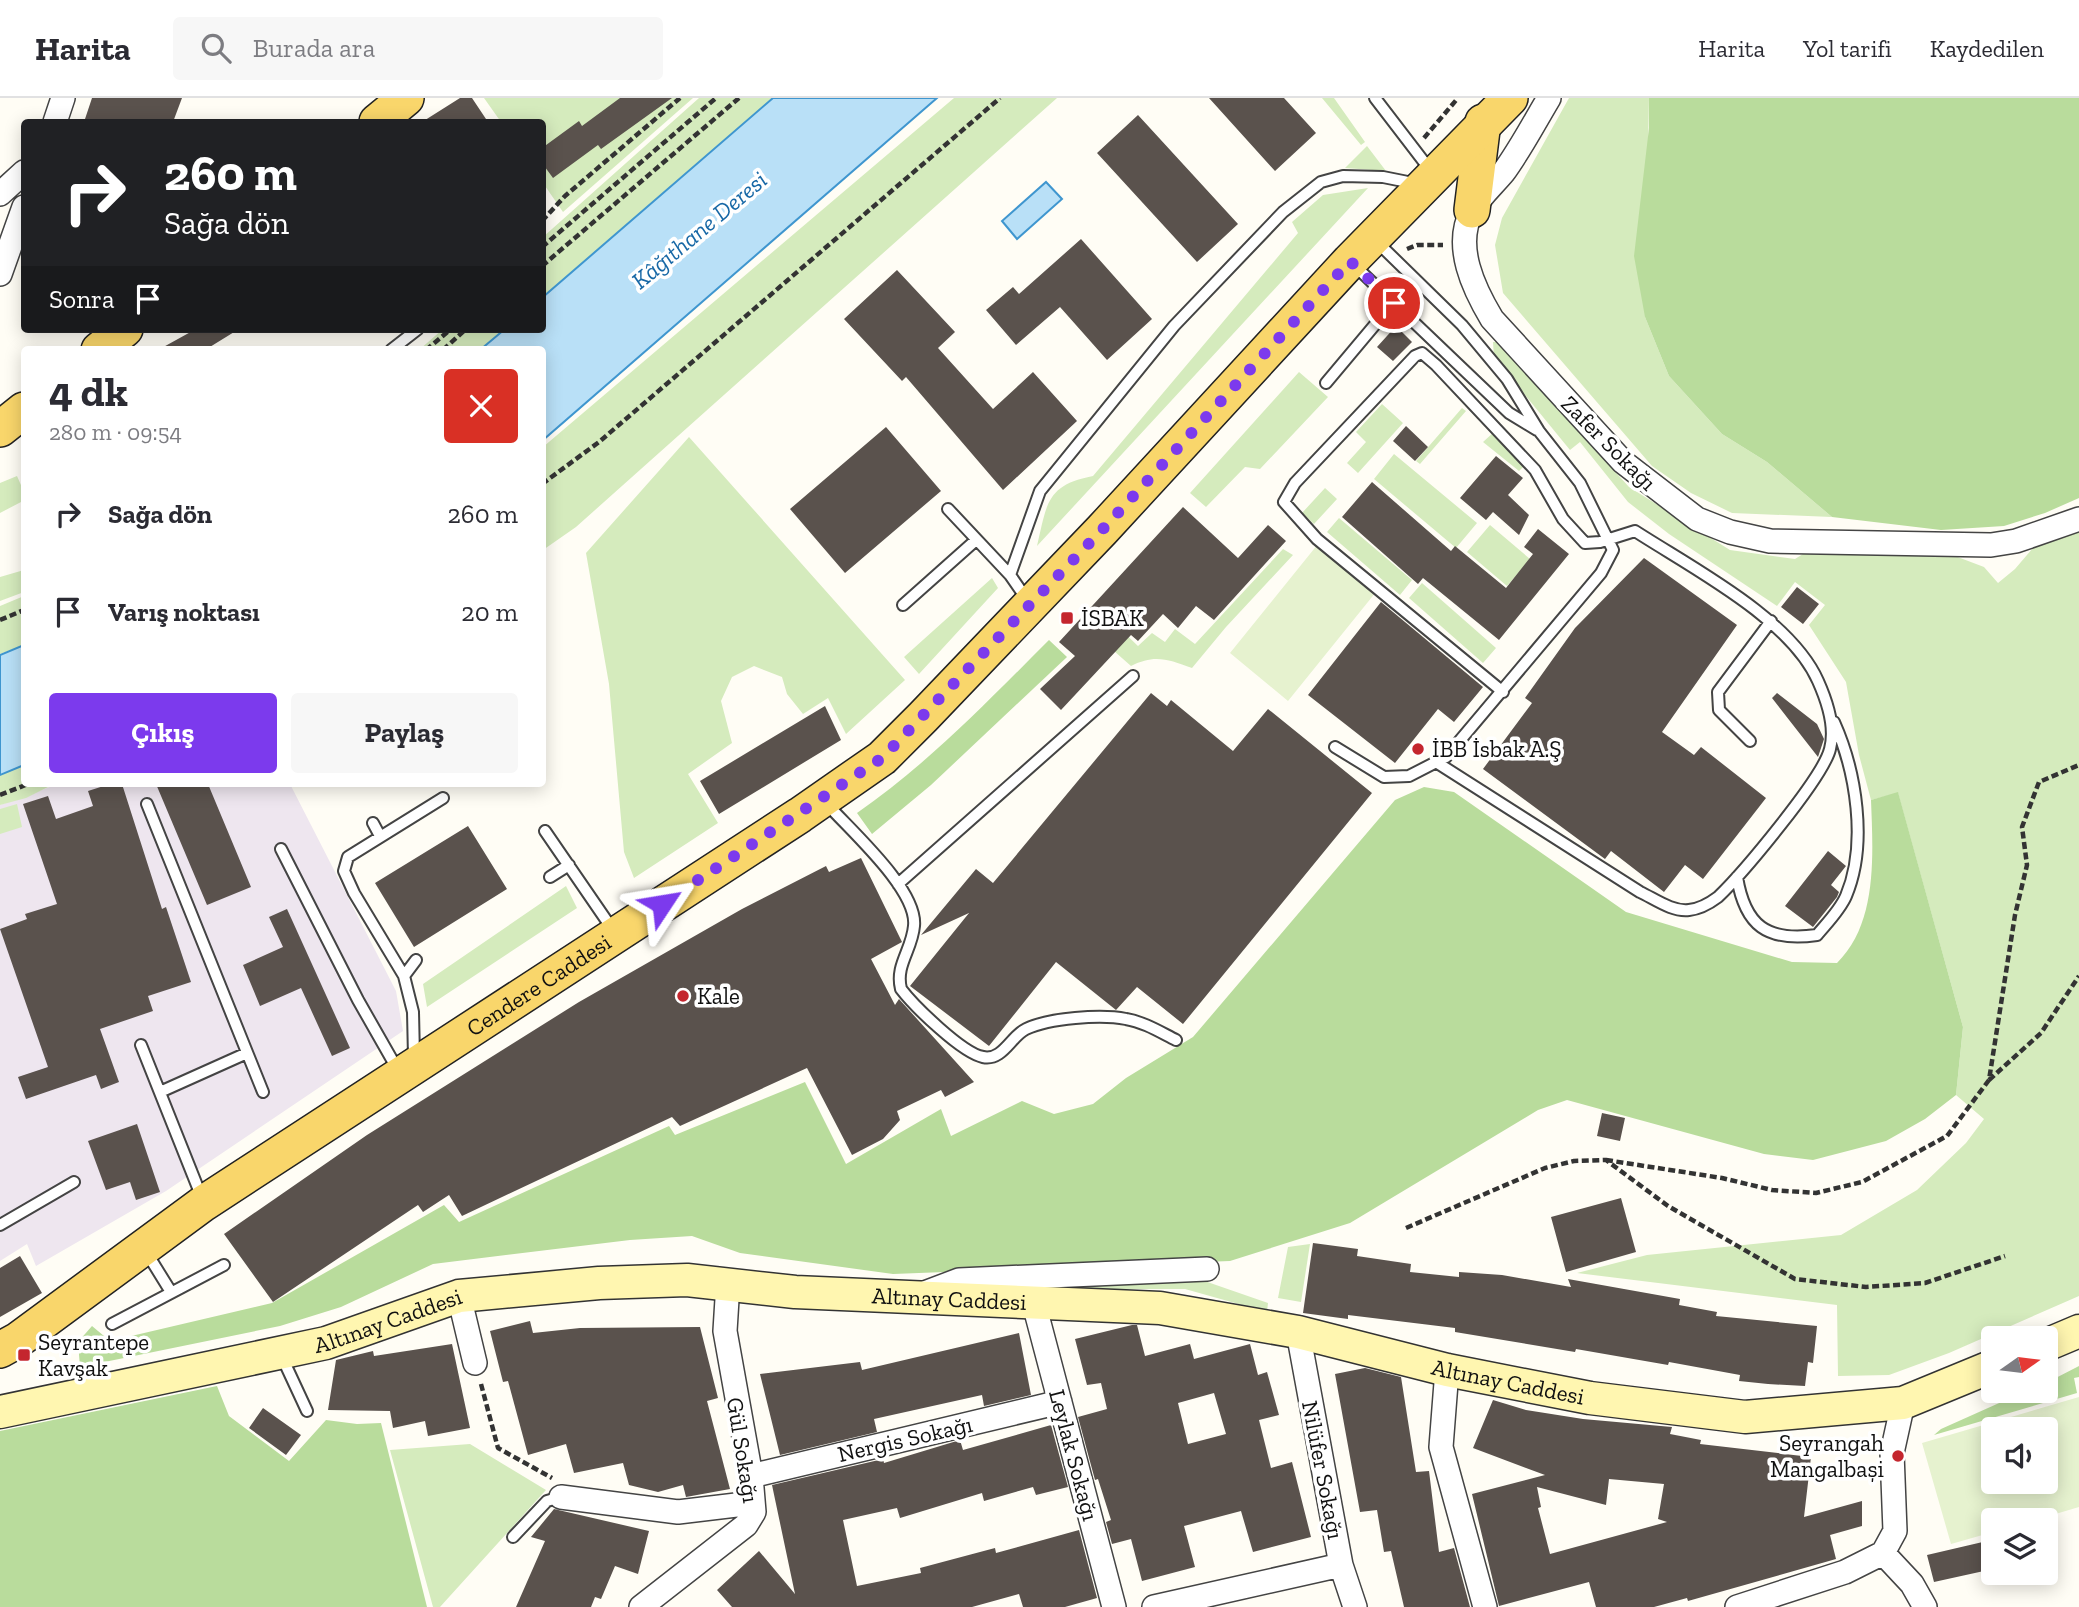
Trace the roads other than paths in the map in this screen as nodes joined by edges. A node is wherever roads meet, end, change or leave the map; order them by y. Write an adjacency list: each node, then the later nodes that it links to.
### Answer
1 (63, 98): 7 (street)
2 (406, 98): 8 (main road)
3 (1376, 98): 10 (lane)
4 (1510, 98): 6 (main road, Cendere Caddesi)
5 (1549, 98): 12 (street)
6 (1485, 114): 10 (main road, Cendere Caddesi); 12 (main road)
7 (56, 119)
8 (381, 119)
9 (21, 175): 11 (street)
10 (1429, 180): 14 (main road, Cendere Caddesi); 29 (lane)
11 (0, 194)
12 (1472, 210): 26 (street, Zafer Sokağı)
13 (21, 215): 15 (street)
14 (1376, 250): 16 (lane); 24 (lane); 31 (main road, Cendere Caddesi)
15 (0, 274)
16 (1394, 303): 21 (lane); 24 (lane)
17 (120, 333): 19 (main road)
18 (413, 333): 20 (lane)
19 (104, 346)
20 (396, 346)
21 (1326, 383)
22 (21, 412): 23 (main road)
23 (0, 429)
24 (1539, 431): 27 (lane)
25 (948, 509): 28 (lane)
26 (2079, 519)
27 (1610, 539): 32 (lane); 34 (lane); 34 (lane)
28 (976, 540): 29 (lane); 30 (lane)
29 (1010, 575): 31 (lane)
30 (903, 605)
31 (1032, 605): 40 (main road, Cendere Caddesi)
32 (1771, 621): 35 (lane); 36 (lane)
33 (1133, 676): 49 (lane)
34 (1503, 692): 38 (lane)
35 (1828, 706): 48 (lane); 48 (lane)
36 (1750, 741)
37 (1335, 747): 38 (lane)
38 (1436, 762): 48 (lane)
39 (443, 798): 44 (lane)
40 (823, 799): 49 (lane); 50 (main road, Cendere Caddesi)
41 (147, 804): 55 (lane)
42 (373, 823): 44 (lane)
43 (545, 831): 46 (lane)
44 (380, 836): 52 (lane)
45 (281, 849): 56 (lane)
46 (569, 865): 47 (lane); 50 (lane)
47 (550, 877)
48 (1737, 877)
49 (898, 884): 53 (lane)
50 (616, 934): 56 (main road, Cendere Caddesi)
51 (416, 960): 52 (lane)
52 (404, 976): 56 (lane)
53 (1176, 1040)
54 (141, 1045): 57 (lane)
55 (247, 1053): 57 (lane); 58 (lane)
56 (407, 1069): 60 (main road, Cendere Caddesi)
57 (160, 1092): 60 (lane)
58 (263, 1092)
59 (74, 1182): 61 (lane)
60 (204, 1203): 62 (main road, Cendere Caddesi)
61 (0, 1225)
62 (144, 1248): 66 (lane); 74 (main road, Cendere Caddesi)
63 (224, 1265): 66 (lane)
64 (1207, 1269): 68 (street)
65 (728, 1283): 67 (street, Altınay Caddesi); 68 (street, Altınay Caddesi); 83 (street, Gül Sokağı)
66 (171, 1292): 70 (lane)
67 (459, 1296): 75 (street, Altınay Caddesi); 76 (street)
68 (909, 1298): 69 (street, Altınay Caddesi)
69 (1034, 1304): 72 (street, Altınay Caddesi); 79 (street, Leylak Sokağı)
70 (112, 1324)
71 (2079, 1331): 73 (street)
72 (1298, 1332): 77 (street, Altınay Caddesi); 88 (street, Nilüfer Sokağı)
73 (2058, 1340)
74 (0, 1350)
75 (280, 1352): 81 (lane); 82 (street, Altınay Caddesi)
76 (475, 1363)
77 (1447, 1370): 80 (street, Altınay Caddesi); 93 (street)
78 (1981, 1371): 80 (street, Altınay Caddesi)
79 (1060, 1402): 83 (street, Nergis Sokağı); 90 (street, Leylak Sokağı)
80 (1903, 1403): 87 (street)
81 (307, 1411)
82 (0, 1412)
83 (751, 1476): 85 (street, Gül Sokağı)
84 (561, 1497): 85 (street); 86 (lane)
85 (753, 1503): 89 (street, Gül Sokağı)
86 (513, 1537)
87 (1883, 1553): 94 (street); 95 (street)
88 (1341, 1565): 91 (street); 92 (street, Nilüfer Sokağı)
89 (656, 1603)
90 (1114, 1607)
91 (1154, 1607)
92 (1355, 1607)
93 (1485, 1607)
94 (1737, 1607)
95 (1925, 1607)

